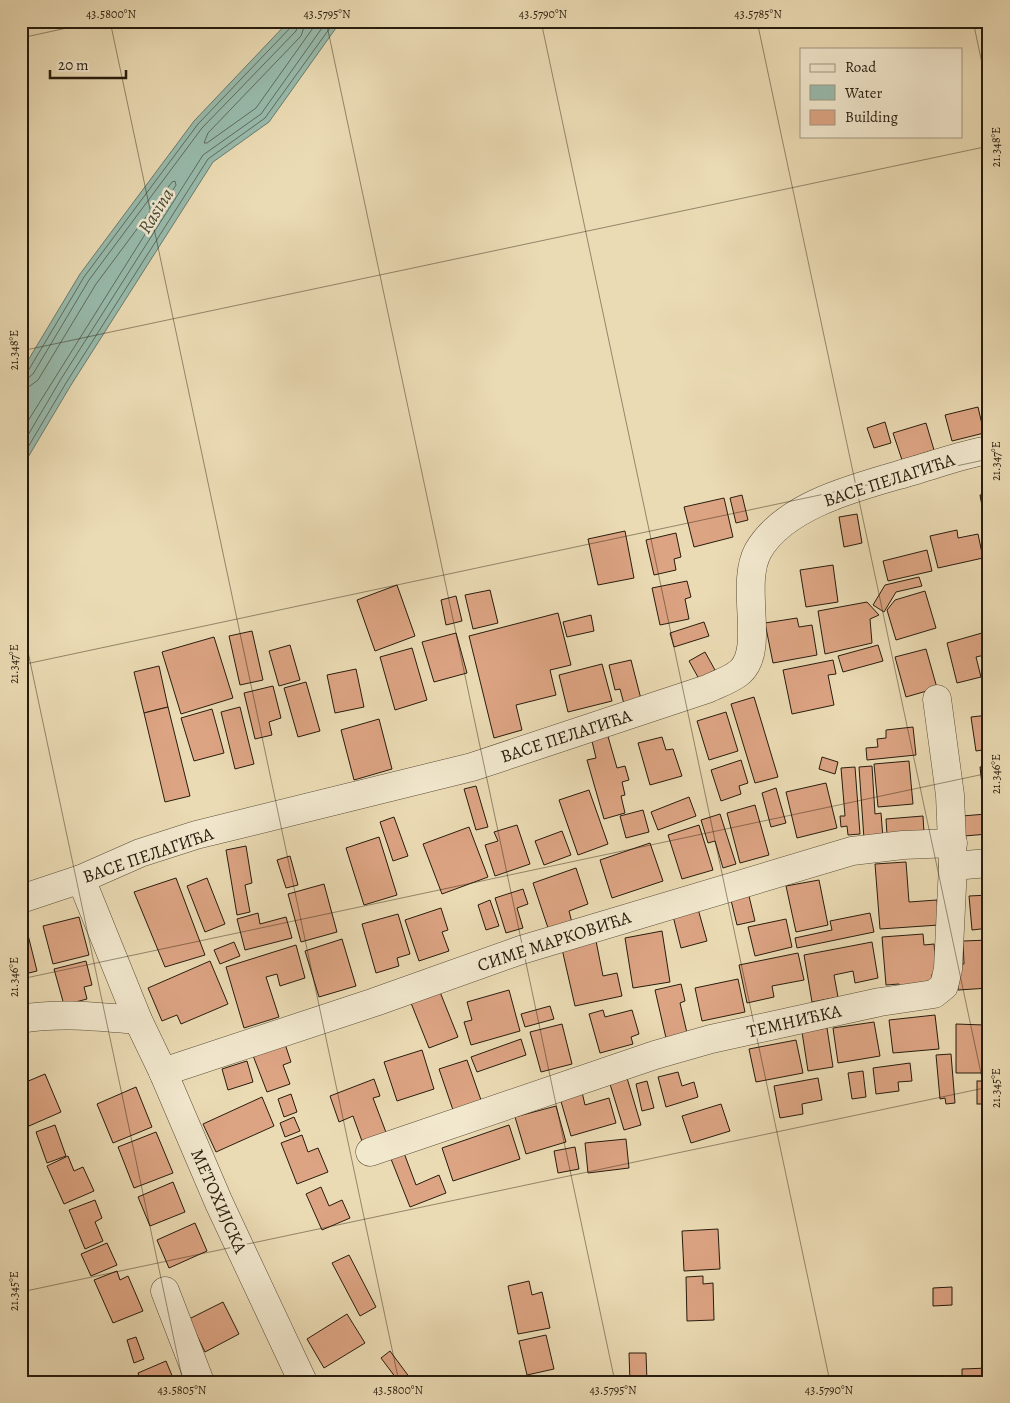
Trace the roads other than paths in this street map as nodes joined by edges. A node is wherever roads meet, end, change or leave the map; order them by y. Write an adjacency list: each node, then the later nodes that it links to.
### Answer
1 (989, 450): 5 (street, ВАСЕ ПЕЛАГИЋА)
2 (937, 699): 3 (street, ТЕМНИЋКА)
3 (953, 854): 4 (street, СИМЕ МАРКОВИЋА); 9 (street, СИМЕ МАРКОВИЋА); 10 (street, ТЕМНИЋКА)
4 (989, 863)
5 (81, 878): 6 (street, ВАСЕ ПЕЛАГИЋА); 8 (street, МЕТОХИЈСКА)
6 (21, 899)
7 (21, 1019): 8 (street)
8 (138, 1020): 9 (street, МЕТОХИЈСКА)
9 (163, 1072): 13 (street, МЕТОХИЈСКА)
10 (370, 1152)
11 (165, 1291): 12 (street)
12 (200, 1382)
13 (303, 1382)

